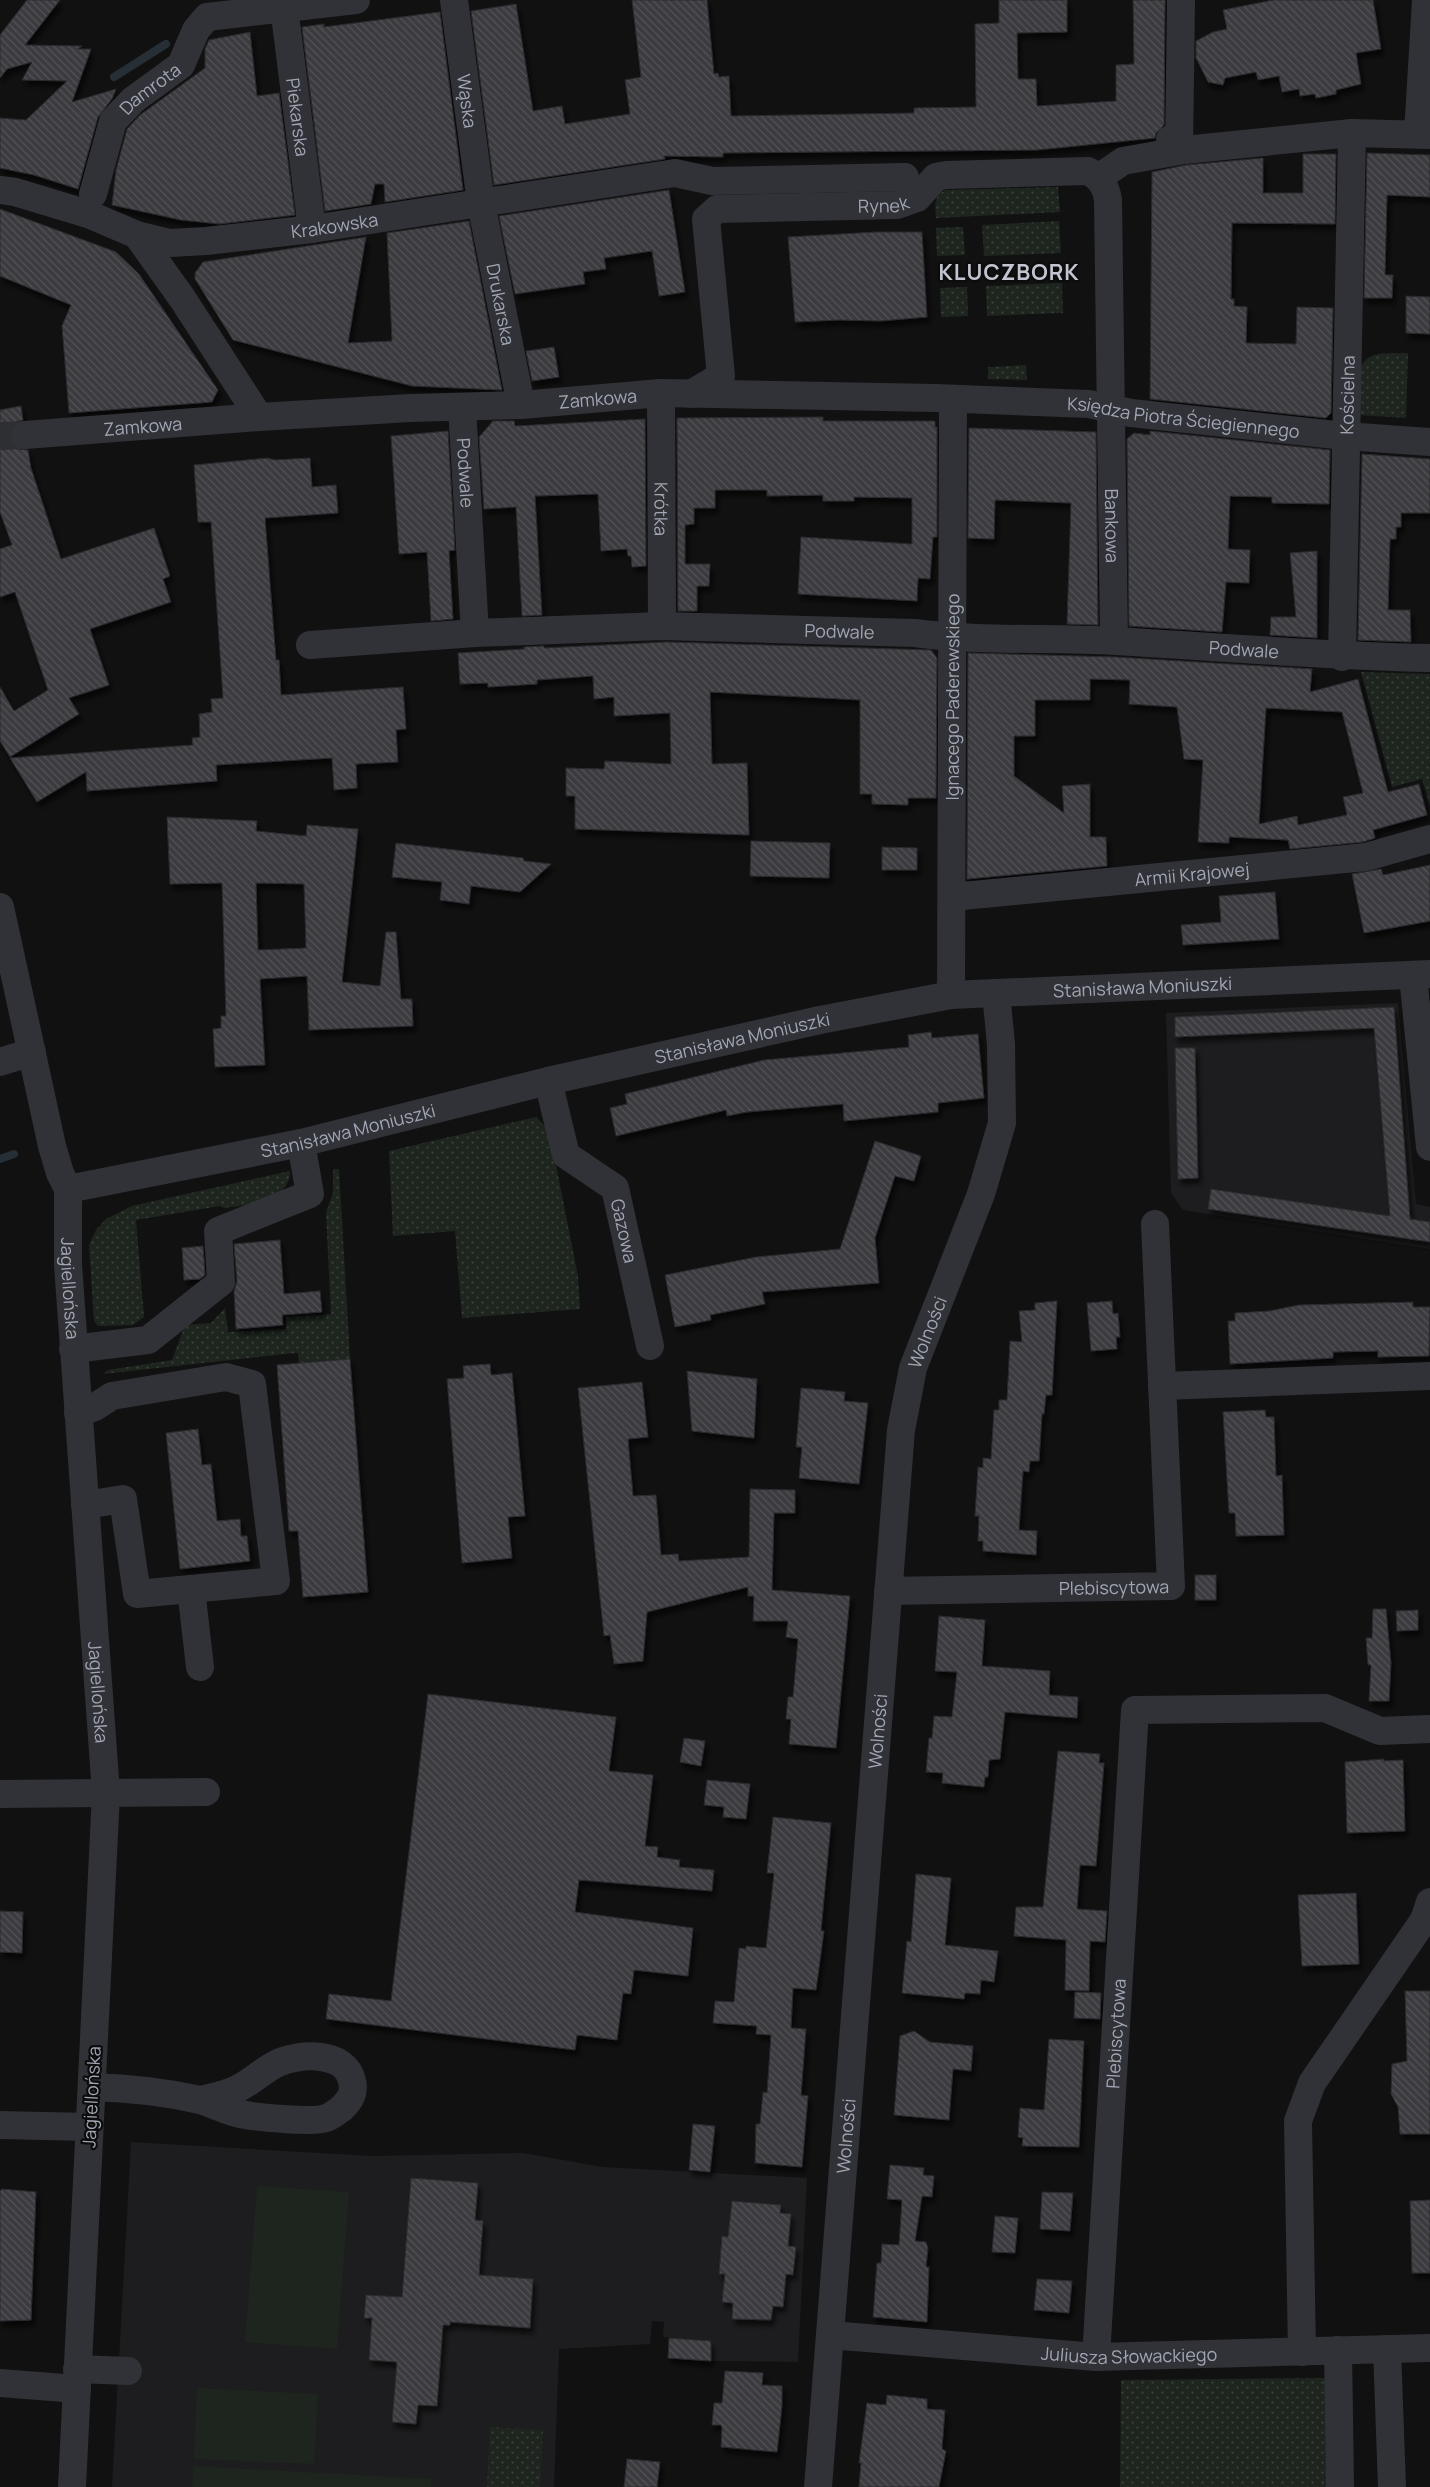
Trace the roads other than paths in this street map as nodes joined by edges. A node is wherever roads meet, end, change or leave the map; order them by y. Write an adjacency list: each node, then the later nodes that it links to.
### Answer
1 (356, 0): 5 (street, Damrota)
2 (454, 0): 15 (street, Wąska)
3 (1180, 0): 9 (street)
4 (1426, 0): 8 (street)
5 (284, 7): 6 (street, Damrota); 16 (street, Piekarska)
6 (203, 9): 14 (street, Damrota)
7 (1352, 133): 8 (street); 9 (street); 26 (street, Kościelna)
8 (1424, 134)
9 (1178, 146): 12 (street)
10 (675, 173): 11 (street, Rynek); 15 (street, Krakowska)
11 (905, 177)
12 (1098, 178): 19 (street, Rynek); 23 (street)
13 (0, 190): 17 (street, Krakowska)
14 (93, 194)
15 (482, 203): 16 (street, Krakowska); 21 (street, Drukarska)
16 (312, 228): 17 (street, Krakowska)
17 (137, 235): 24 (street)
18 (661, 393): 19 (street, Zamkowa); 21 (street, Zamkowa); 28 (street, Krótka)
19 (690, 394): 20 (street, Zamkowa)
20 (945, 399): 23 (street, Księdza Piotra Ściegiennego); 30 (street, Ignacego Paderewskiego)
21 (521, 406): 22 (street, Zamkowa)
22 (462, 407): 24 (street, Zamkowa); 29 (street, Podwale)
23 (1111, 411): 26 (street, Księdza Piotra Ściegiennego); 31 (street, Bankowa)
24 (259, 417): 25 (street, Zamkowa)
25 (25, 435)
26 (1345, 436): 27 (street, Księdza Piotra Ściegiennego); 33 (street, Kościelna)
27 (1430, 442)
28 (662, 626): 29 (street, Podwale); 30 (street, Podwale)
29 (475, 633): 32 (street)
30 (952, 638): 31 (street, Podwale); 36 (street, Ignacego Paderewskiego)
31 (1114, 641): 33 (street, Podwale)
32 (310, 645)
33 (1342, 657): 34 (street, Podwale)
34 (1430, 658)
35 (1430, 840): 36 (street, Armii Krajowej)
36 (952, 897): 40 (street, Ignacego Paderewskiego)
37 (0, 907): 41 (street, Jagiellońska)
38 (1422, 974): 39 (street, Stanisława Moniuszki); 45 (street)
39 (996, 993): 40 (street, Stanisława Moniuszki); 55 (street, Wolności)
40 (952, 995): 43 (street, Stanisława Moniuszki)
41 (32, 1052): 42 (street); 46 (street, Jagiellońska)
42 (0, 1062)
43 (548, 1081): 44 (street, Stanisława Moniuszki); 48 (street, Gazowa)
44 (301, 1143): 46 (street, Stanisława Moniuszki); 49 (street)
45 (1430, 1147)
46 (68, 1189): 49 (street, Jagiellońska)
47 (1155, 1224): 51 (street, Plebiscytowa)
48 (650, 1346)
49 (74, 1349): 52 (street, Jagiellońska)
50 (1430, 1376): 51 (street)
51 (1162, 1386): 55 (street, Plebiscytowa)
52 (78, 1413): 53 (street, Jagiellońska); 54 (street)
53 (85, 1505): 54 (street); 59 (street, Jagiellońska)
54 (191, 1589): 56 (street)
55 (888, 1591): 66 (street, Wolności)
56 (200, 1666)
57 (1430, 1729): 71 (street, Plebiscytowa)
58 (206, 1792): 59 (street)
59 (106, 1793): 60 (street); 62 (street, Jagiellońska)
60 (0, 1794)
61 (1430, 1902): 70 (street)
62 (92, 2087): 63 (street); 65 (street, Jagiellońska)
63 (200, 2100): 63 (street)
64 (0, 2125): 65 (street)
65 (89, 2127): 73 (street, Jagiellońska)
66 (830, 2336): 71 (street, Juliusza Słowackiego); 76 (street, Wolności)
67 (1430, 2348): 68 (street, Juliusza Słowackiego)
68 (1387, 2349): 69 (street, Juliusza Słowackiego); 78 (street)
69 (1338, 2350): 70 (street, Juliusza Słowackiego); 77 (street)
70 (1302, 2352): 71 (street, Juliusza Słowackiego)
71 (1096, 2357)
72 (128, 2371): 73 (street)
73 (77, 2379): 74 (street); 75 (street, Jagiellońska)
74 (0, 2383)
75 (72, 2487)
76 (818, 2487)
77 (1340, 2487)
78 (1392, 2487)

